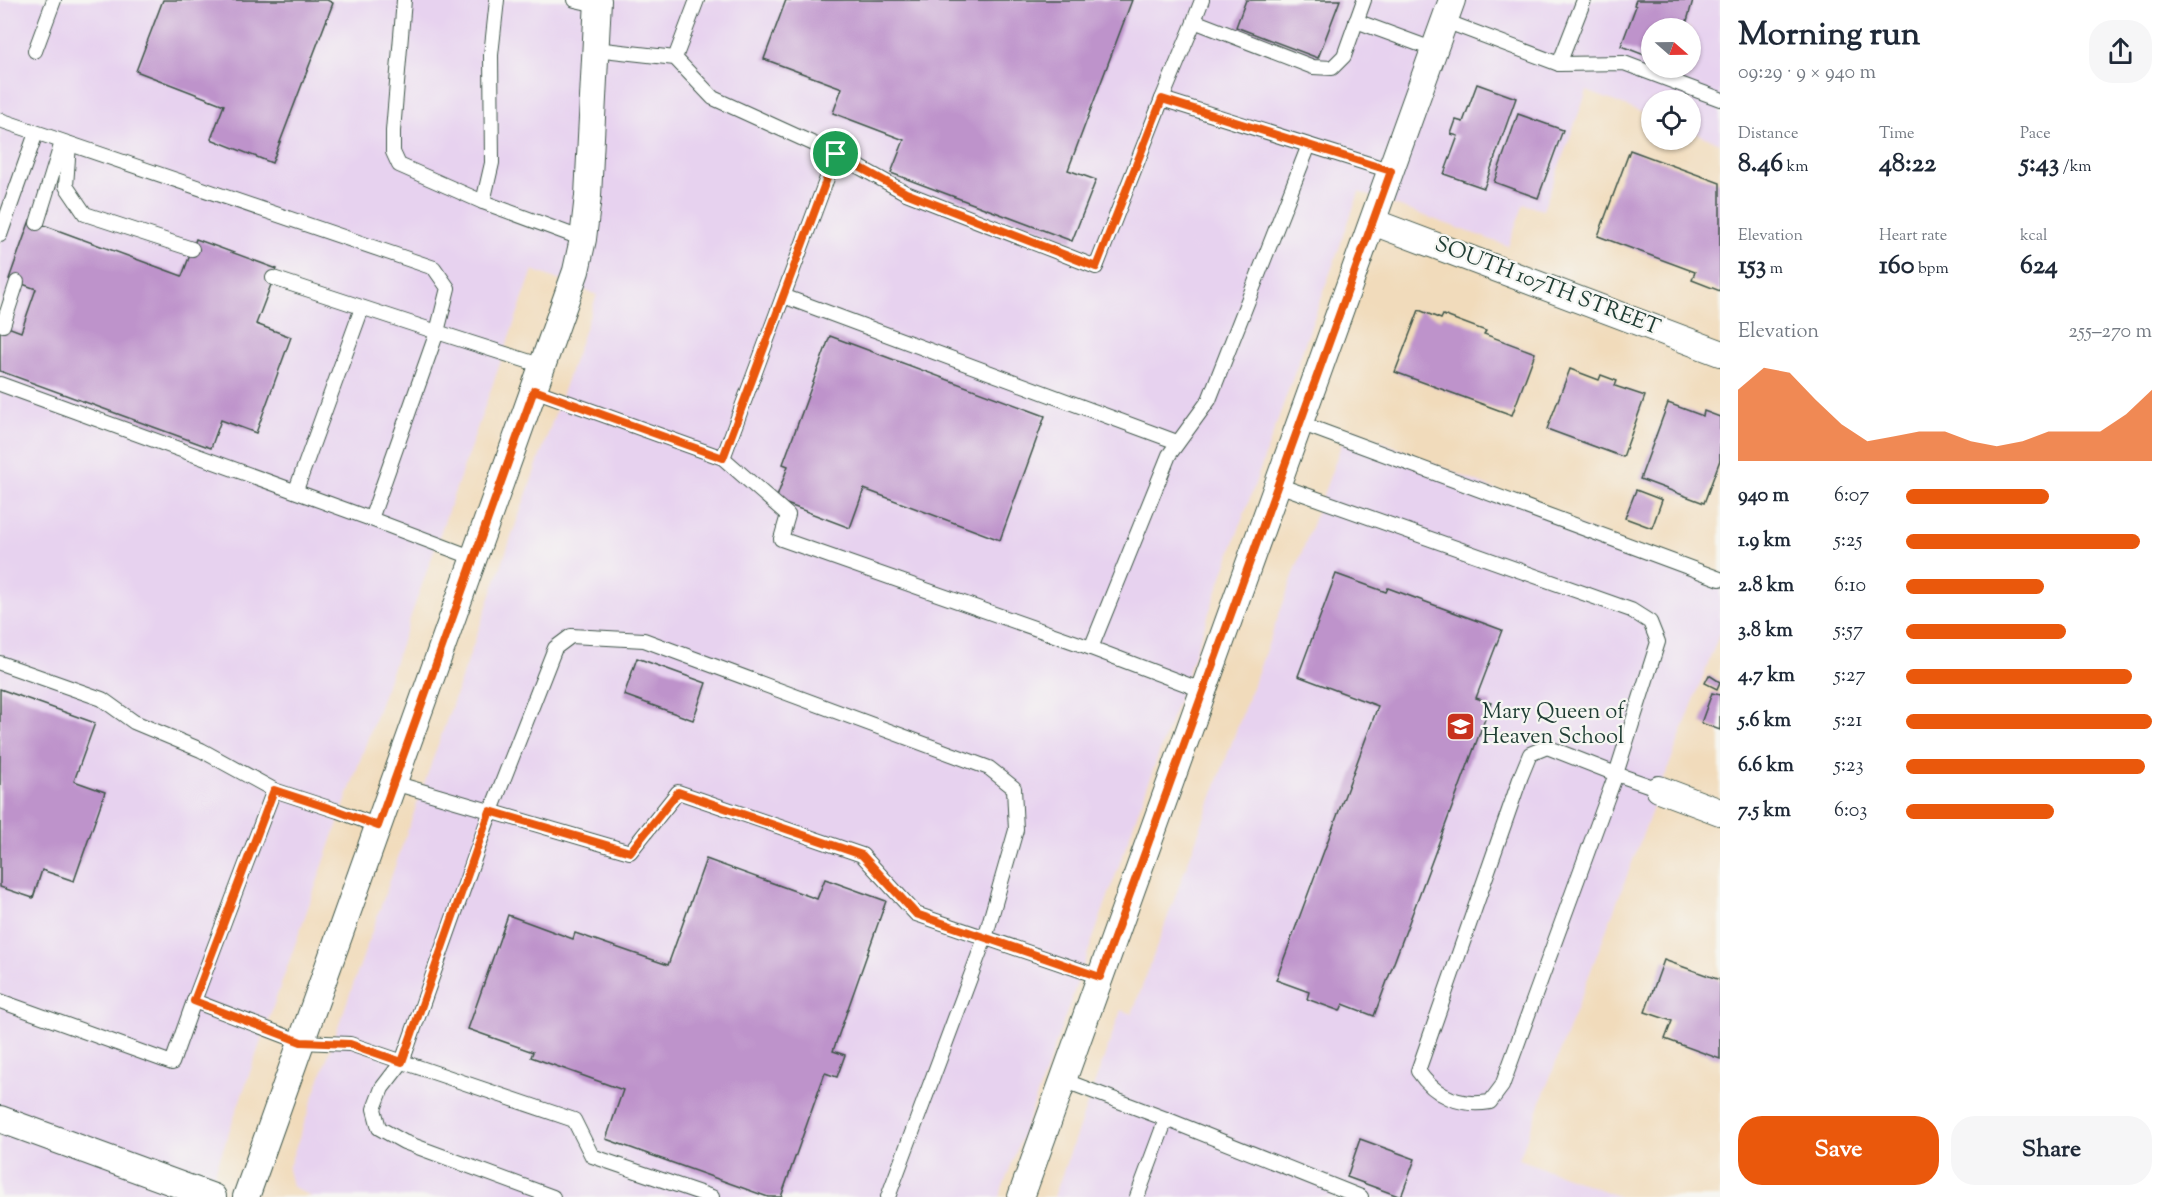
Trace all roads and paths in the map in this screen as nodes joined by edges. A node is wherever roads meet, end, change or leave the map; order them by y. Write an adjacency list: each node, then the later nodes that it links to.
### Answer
1 (54, 0): 14 (lane)
2 (404, 0): 25 (lane)
3 (497, 0): 25 (lane)
4 (697, 0): 15 (lane)
5 (1202, 0): 10 (lane)
6 (1364, 0): 11 (lane)
7 (1584, 0): 16 (lane)
8 (590, 2): 12 (street)
9 (1448, 11): 13 (street); 16 (lane)
10 (1195, 20): 11 (lane); 17 (lane)
11 (1356, 21): 13 (lane)
12 (595, 49): 15 (lane); 29 (street)
13 (1435, 50): 24 (street)
14 (35, 51)
15 (675, 58): 23 (lane)
16 (1559, 64): 18 (lane)
17 (1162, 99): 22 (lane); 23 (lane)
18 (1720, 99)
19 (0, 120): 20 (lane)
20 (36, 133): 21 (lane); 28 (lane)
21 (66, 143): 27 (lane); 30 (lane); 36 (lane)
22 (1308, 145): 24 (lane); 42 (lane)
23 (836, 154): 33 (lane)
24 (1391, 171): 26 (street)
25 (483, 202): 29 (lane)
26 (1373, 222): 37 (street, SOUTH 107TH STREET); 41 (street)
27 (37, 223)
28 (0, 235)
29 (583, 239): 38 (street)
30 (192, 249)
31 (273, 278): 34 (lane)
32 (17, 282): 35 (lane)
33 (783, 296): 42 (lane); 43 (lane)
34 (362, 308): 36 (lane); 45 (lane)
35 (3, 325)
36 (437, 332): 38 (lane); 46 (lane)
37 (1720, 353)
38 (543, 366): 40 (street)
39 (0, 384): 45 (lane)
40 (534, 390): 43 (lane); 47 (street)
41 (1300, 423): 44 (street); 48 (lane)
42 (1177, 442): 49 (lane)
43 (723, 458): 49 (lane)
44 (1278, 485): 51 (street); 52 (lane)
45 (296, 490): 46 (lane)
46 (371, 519): 47 (lane)
47 (474, 558): 53 (street)
48 (1720, 579)
49 (1091, 648): 51 (lane)
50 (0, 663): 55 (lane)
51 (1204, 691): 60 (street)
52 (1616, 774): 52 (lane); 54 (lane)
53 (394, 783): 56 (lane); 58 (street)
54 (1659, 789): 57 (street)
55 (274, 790): 58 (lane); 62 (lane)
56 (490, 811): 59 (lane); 59 (lane); 64 (lane)
57 (1720, 812)
58 (378, 826): 63 (street)
59 (986, 938): 60 (lane); 73 (lane)
60 (1100, 977): 65 (street)
61 (0, 1001): 62 (lane)
62 (194, 1001): 63 (lane)
63 (301, 1042): 64 (lane); 70 (street)
64 (402, 1062): 71 (lane); 72 (lane)
65 (1063, 1080): 67 (lane); 74 (street)
66 (0, 1119): 68 (street)
67 (1166, 1119): 75 (lane); 76 (lane)
68 (168, 1189): 69 (street)
69 (213, 1197)
70 (246, 1197)
71 (553, 1197)
72 (712, 1197)
73 (888, 1197)
74 (1020, 1197)
75 (1137, 1197)
76 (1361, 1197)

